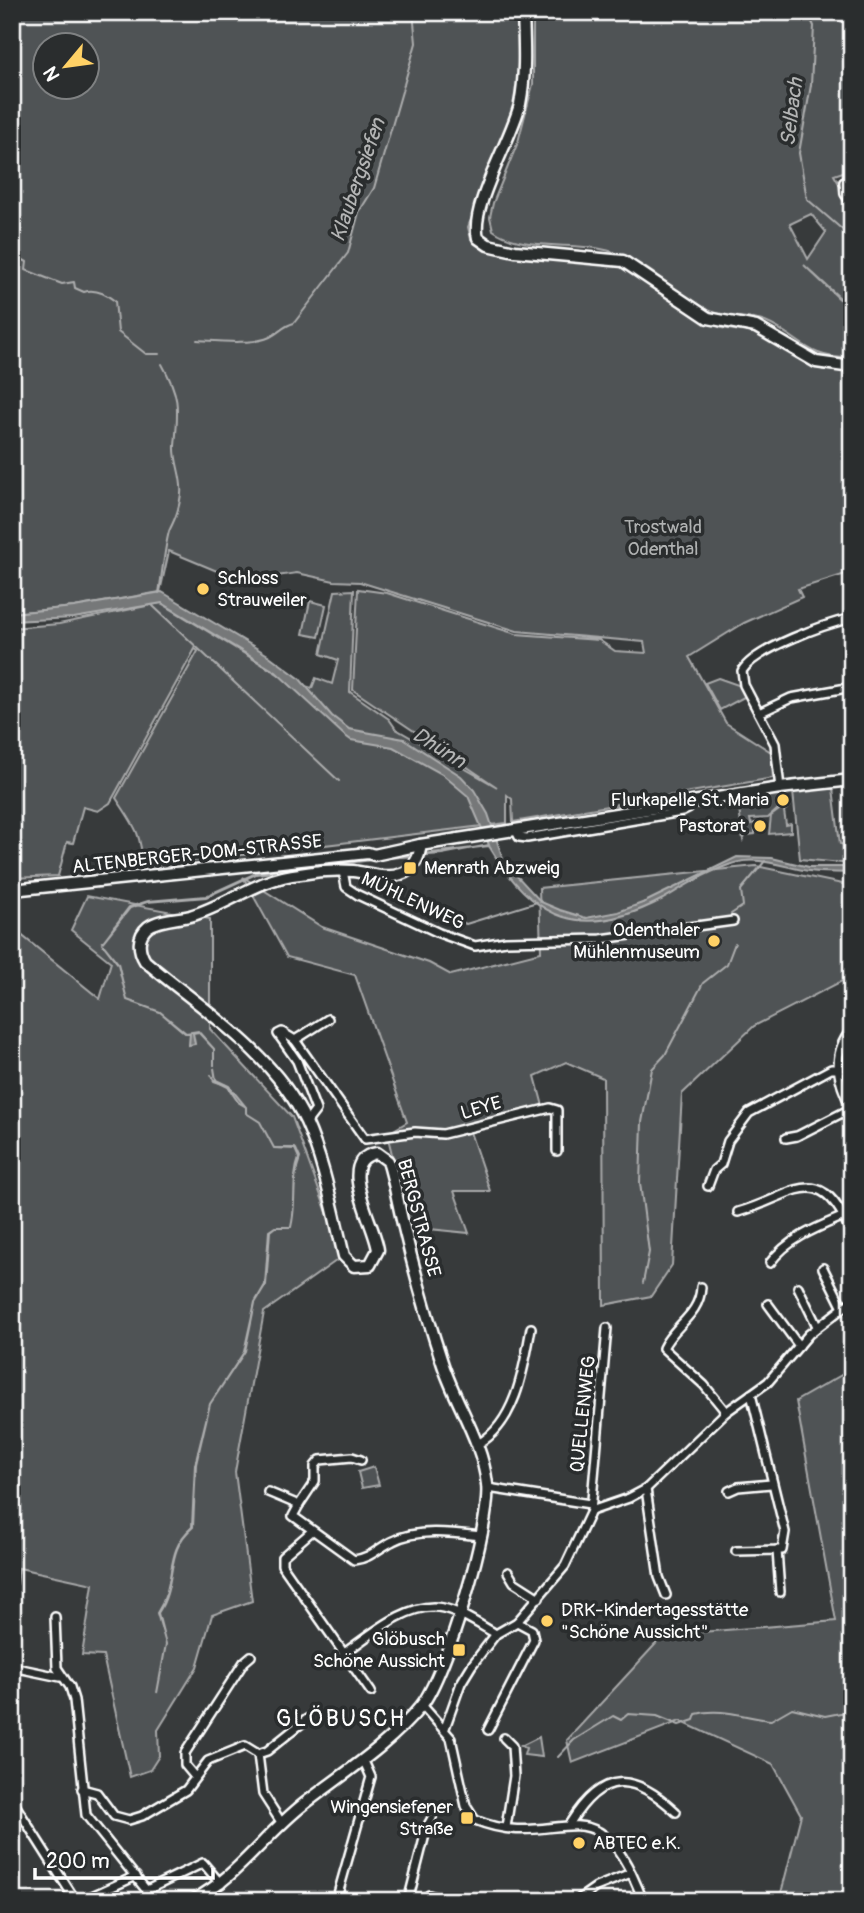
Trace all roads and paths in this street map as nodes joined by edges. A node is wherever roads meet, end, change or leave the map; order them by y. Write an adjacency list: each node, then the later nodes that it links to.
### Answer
1 (523, 12): 4 (street)
2 (852, 177): 3 (street)
3 (852, 204)
4 (852, 367)
5 (852, 618): 7 (street)
6 (852, 687): 7 (street)
7 (760, 713): 9 (street)
8 (852, 780): 9 (street, ALTENBERGER-DOM-STRASSE)
9 (780, 788): 10 (street, ALTENBERGER-DOM-STRASSE)
10 (420, 845): 11 (street, ALTENBERGER-DOM-STRASSE); 13 (street)
11 (402, 849): 13 (street); 14 (street, ALTENBERGER-DOM-STRASSE)
12 (343, 871): 13 (street, BERGSTRASSE); 15 (street, MÜHLENWEG); 21 (street, BERGSTRASSE)
13 (408, 871)
14 (12, 890)
15 (733, 921)
16 (328, 1019): 18 (street)
17 (852, 1029): 19 (street)
18 (295, 1040): 21 (street); 23 (street, LEYE)
19 (838, 1069): 20 (street); 24 (street)
20 (852, 1108): 22 (street)
21 (306, 1123): 41 (street, BERGSTRASSE)
22 (786, 1138)
23 (557, 1151)
24 (708, 1186)
25 (738, 1212): 26 (street)
26 (844, 1216): 27 (street); 28 (street)
27 (852, 1235)
28 (770, 1263)
29 (823, 1268): 34 (street)
30 (701, 1287): 40 (street)
31 (798, 1287): 35 (street)
32 (852, 1301): 34 (street)
33 (768, 1304): 38 (street)
34 (843, 1308): 35 (street)
35 (817, 1326): 38 (street)
36 (531, 1328): 41 (street)
37 (607, 1328): 49 (street, QUELLENWEG)
38 (799, 1346): 39 (street)
39 (751, 1394): 40 (street); 43 (street)
40 (726, 1412): 45 (street)
41 (478, 1444): 44 (street, BERGSTRASSE)
42 (361, 1460): 48 (street)
43 (771, 1484): 46 (street); 52 (street)
44 (488, 1488): 49 (street, QUELLENWEG); 51 (street, BERGSTRASSE)
45 (646, 1489): 49 (street); 56 (street)
46 (729, 1491)
47 (268, 1492): 48 (street)
48 (299, 1505): 50 (street)
49 (590, 1508): 57 (street)
50 (312, 1531): 51 (street); 62 (street)
51 (481, 1536): 58 (street, BERGSTRASSE)
52 (778, 1550): 53 (street); 55 (street)
53 (737, 1551)
54 (508, 1572): 57 (street)
55 (780, 1592)
56 (666, 1595)
57 (539, 1598): 60 (street)
58 (460, 1615): 61 (street); 62 (street); 68 (street, BERGSTRASSE)
59 (55, 1617): 65 (street)
60 (517, 1622): 61 (street); 72 (street)
61 (496, 1633): 69 (street)
62 (342, 1654): 66 (street)
63 (251, 1657): 76 (street)
64 (12, 1667): 65 (street)
65 (60, 1677): 77 (street)
66 (371, 1692)
67 (442, 1703): 69 (street)
68 (422, 1705): 71 (street); 75 (street, BERGSTRASSE)
69 (452, 1706): 71 (street)
70 (307, 1719): 74 (street)
71 (445, 1728): 83 (street)
72 (488, 1730)
73 (504, 1738): 83 (street)
74 (258, 1755): 76 (street); 81 (street)
75 (363, 1759): 81 (street, BERGSTRASSE); 92 (street)
76 (195, 1777): 77 (street)
77 (82, 1789): 85 (street)
78 (12, 1800): 89 (street)
79 (676, 1812): 82 (street)
80 (432, 1818): 93 (street)
81 (281, 1822): 86 (street, BERGSTRASSE)
82 (570, 1824): 83 (street); 84 (street)
83 (506, 1827)
84 (631, 1873): 95 (street); 96 (street)
85 (136, 1876): 87 (street); 89 (street)
86 (221, 1885): 87 (street); 91 (street, BERGSTRASSE)
87 (147, 1890): 90 (street)
88 (429, 1895): 94 (street)
89 (78, 1901)
90 (155, 1901)
91 (192, 1901)
92 (336, 1901)
93 (408, 1901)
94 (450, 1901)
95 (576, 1901)
96 (643, 1901)

